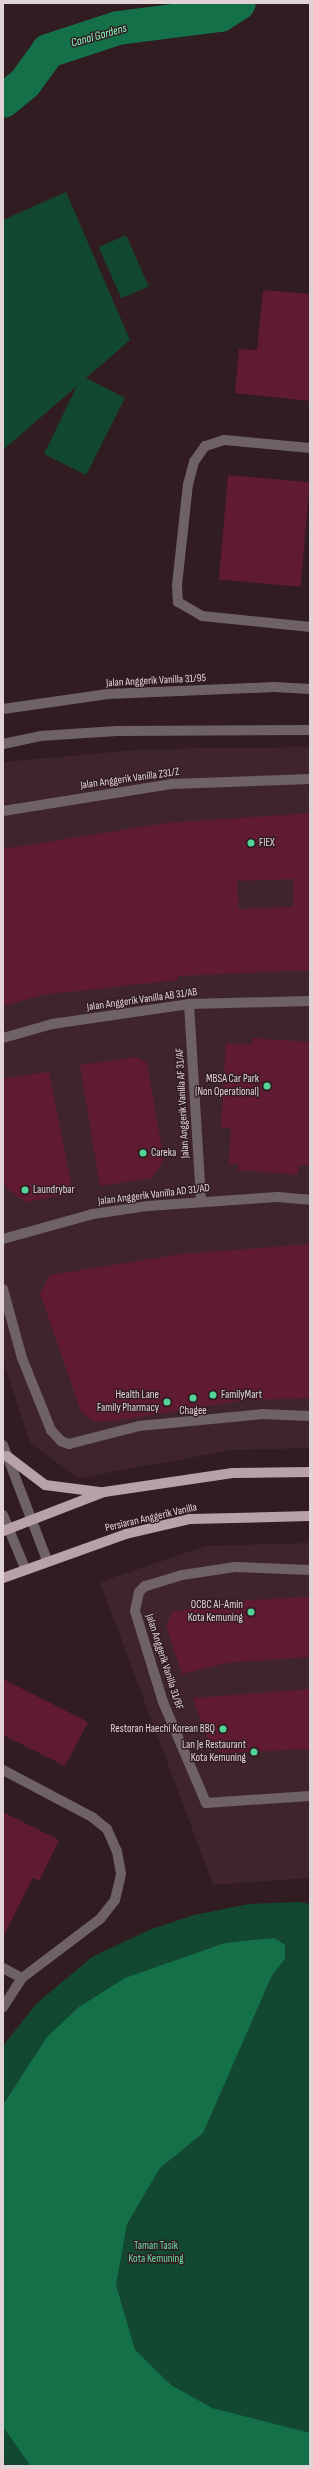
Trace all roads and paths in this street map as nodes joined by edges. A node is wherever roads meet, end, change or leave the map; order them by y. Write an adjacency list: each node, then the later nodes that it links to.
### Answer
1 (310, 448): 2 (street)
2 (310, 627)
3 (310, 689): 4 (street, Jalan Anggerik Vanilla 31/95)
4 (3, 709)
5 (310, 730): 6 (street)
6 (3, 744)
7 (310, 779): 8 (street, Jalan Anggerik Vanilla Z31/Z)
8 (3, 811)
9 (310, 1001): 10 (street, Jalan Anggerik Vanilla AB 31/AB)
10 (189, 1004): 11 (street, Jalan Anggerik Vanilla AB 31/AB); 13 (street, Jalan Anggerik Vanilla AF 31/AF)
11 (3, 1038)
12 (310, 1200): 13 (street, Jalan Anggerik Vanilla AD 31/AD)
13 (201, 1201): 14 (street, Jalan Anggerik Vanilla AD 31/AD)
14 (3, 1239)
15 (3, 1289): 16 (street)
16 (310, 1416)
17 (3, 1445): 18 (street)
18 (7, 1456): 20 (main road); 23 (street)
19 (310, 1472): 20 (main road)
20 (104, 1492): 23 (main road)
21 (3, 1515): 24 (street)
22 (310, 1516): 25 (main road, Persiaran Anggerik Vanilla)
23 (32, 1521): 24 (main road); 25 (street)
24 (6, 1530): 26 (street)
25 (46, 1560): 26 (main road, Persiaran Anggerik Vanilla)
26 (25, 1568): 28 (main road, Persiaran Anggerik Vanilla)
27 (310, 1570): 30 (street, Jalan Anggerik Vanilla 31/BF)
28 (3, 1578)
29 (3, 1770): 32 (street)
30 (310, 1796)
31 (3, 1968): 32 (street)
32 (22, 1978): 33 (street)
33 (3, 2007)

